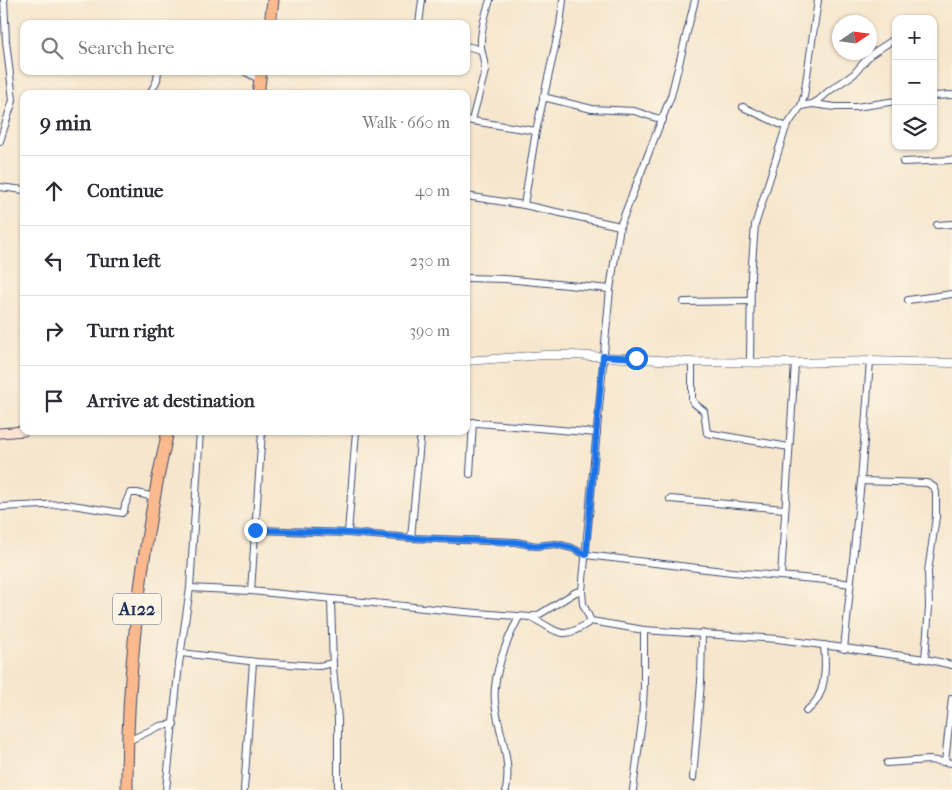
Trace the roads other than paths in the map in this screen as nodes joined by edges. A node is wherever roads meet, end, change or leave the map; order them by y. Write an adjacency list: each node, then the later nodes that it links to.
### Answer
1 (4, 0): 8 (street)
2 (273, 0): 10 (highway)
3 (422, 0): 11 (street)
4 (490, 0): 14 (street)
5 (563, 0): 21 (street)
6 (695, 0): 28 (street)
7 (818, 0): 24 (street)
8 (5, 9): 9 (street); 31 (street)
9 (0, 17)
10 (270, 20)
11 (420, 20)
12 (892, 40): 23 (street)
13 (470, 47): 14 (street)
14 (481, 50): 26 (street)
15 (158, 75): 17 (street)
16 (261, 76): 18 (highway)
17 (152, 90)
18 (259, 90)
19 (952, 95): 20 (street)
20 (937, 96)
21 (543, 97): 28 (street); 30 (street)
22 (892, 102): 23 (street)
23 (812, 104): 24 (street)
24 (801, 106): 29 (street)
25 (743, 107): 29 (street)
26 (470, 117)
27 (470, 120): 30 (street)
28 (663, 120): 40 (street)
29 (786, 126): 45 (street)
30 (536, 131): 37 (street)
31 (0, 141)
32 (952, 160): 33 (street)
33 (903, 162)
34 (0, 187): 35 (street)
35 (20, 190)
36 (470, 197): 37 (street)
37 (524, 205): 40 (street)
38 (936, 224): 39 (street)
39 (952, 224)
40 (620, 226): 42 (street)
41 (470, 278): 42 (street)
42 (610, 289): 47 (street)
43 (952, 294): 44 (street)
44 (908, 300)
45 (750, 301): 46 (street); 51 (street)
46 (684, 302)
47 (603, 356): 48 (street); 50 (street); 57 (street)
48 (470, 361)
49 (870, 361): 52 (street); 53 (street); 65 (street)
50 (692, 362): 51 (street); 63 (street)
51 (750, 362): 52 (street)
52 (794, 363): 63 (street)
53 (952, 363)
54 (470, 422): 57 (street); 64 (street)
55 (20, 431): 56 (main road)
56 (0, 432)
57 (597, 434): 73 (street)
58 (167, 435): 66 (highway, A122)
59 (200, 435): 76 (street)
60 (262, 435): 70 (street)
61 (356, 435): 71 (street)
62 (421, 435): 72 (street)
63 (789, 447): 69 (street)
64 (470, 474)
65 (860, 481): 75 (street); 88 (street)
66 (154, 497): 68 (street); 95 (highway, A122)
67 (670, 499): 69 (street)
68 (0, 507)
69 (785, 509): 74 (street)
70 (255, 530): 71 (street); 77 (street)
71 (348, 533): 72 (street)
72 (411, 538): 73 (street)
73 (586, 555): 74 (street); 78 (street)
74 (781, 576): 75 (street)
75 (850, 584): 86 (street)
76 (190, 588): 77 (street); 87 (street)
77 (251, 591): 79 (street)
78 (582, 591): 81 (street); 82 (street)
79 (331, 599): 80 (street); 90 (street)
80 (519, 617): 81 (street); 103 (street)
81 (530, 617): 82 (street)
82 (591, 621): 83 (street)
83 (644, 630): 84 (street); 104 (street)
84 (702, 633): 85 (street); 98 (street)
85 (824, 645): 86 (street); 93 (street)
86 (844, 649): 88 (street)
87 (181, 653): 89 (street); 94 (street)
88 (925, 659): 91 (street)
89 (253, 662): 90 (street); 101 (street)
90 (333, 663): 102 (street)
91 (952, 665)
92 (952, 698): 96 (street)
93 (806, 711)
94 (174, 724): 95 (street); 100 (street)
95 (128, 741): 99 (highway, A122)
96 (948, 762): 97 (street)
97 (887, 763)
98 (693, 778)
99 (127, 790)
100 (166, 790)
101 (244, 790)
102 (338, 790)
103 (506, 790)
104 (633, 790)

